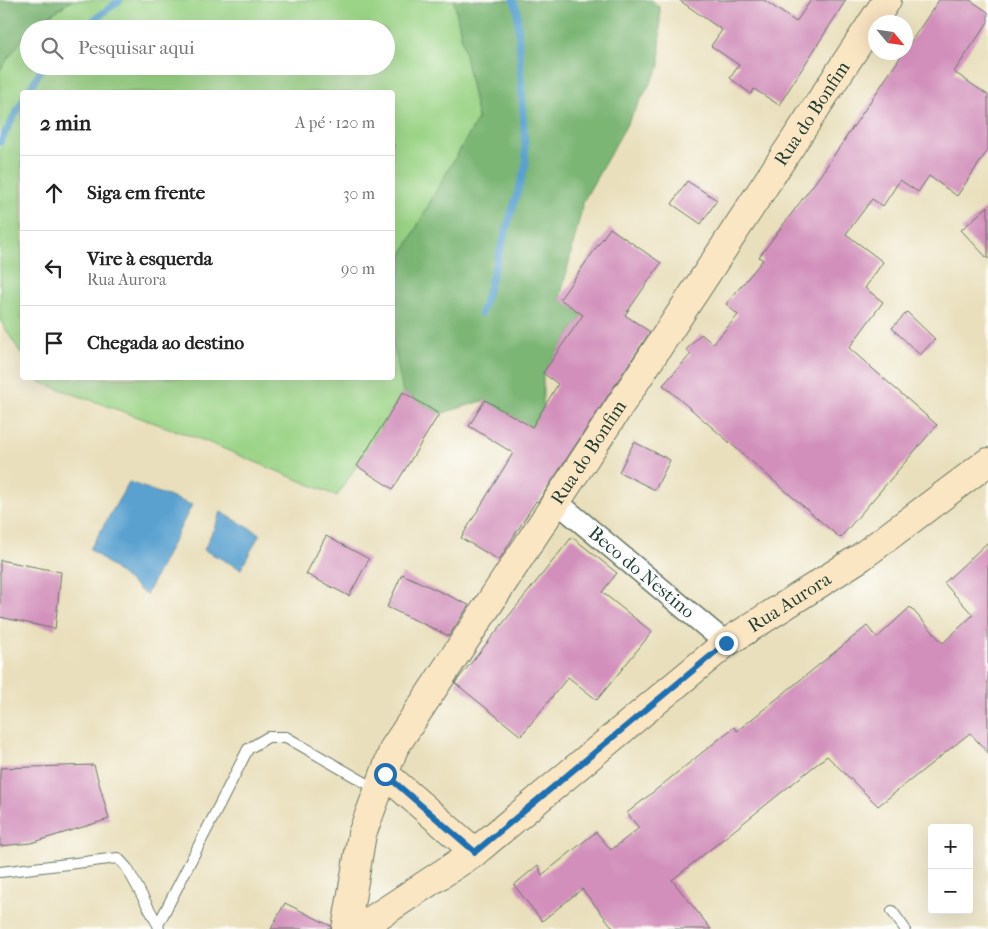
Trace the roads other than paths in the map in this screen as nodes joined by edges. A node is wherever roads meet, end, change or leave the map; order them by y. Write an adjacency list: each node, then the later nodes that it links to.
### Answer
1 (887, 0): 3 (main road, Rua do Bonfim)
2 (988, 462): 4 (main road, Rua Aurora)
3 (557, 502): 4 (street, Beco do Nestino); 5 (main road, Rua do Bonfim)
4 (726, 643): 6 (main road, Rua Aurora)
5 (382, 782): 6 (main road); 9 (lane); 10 (main road, Rua do Bonfim)
6 (475, 852): 11 (main road, Rua Aurora)
7 (0, 872): 9 (lane)
8 (892, 911): 12 (lane)
9 (158, 927)
10 (346, 929)
11 (358, 929)
12 (905, 929)

